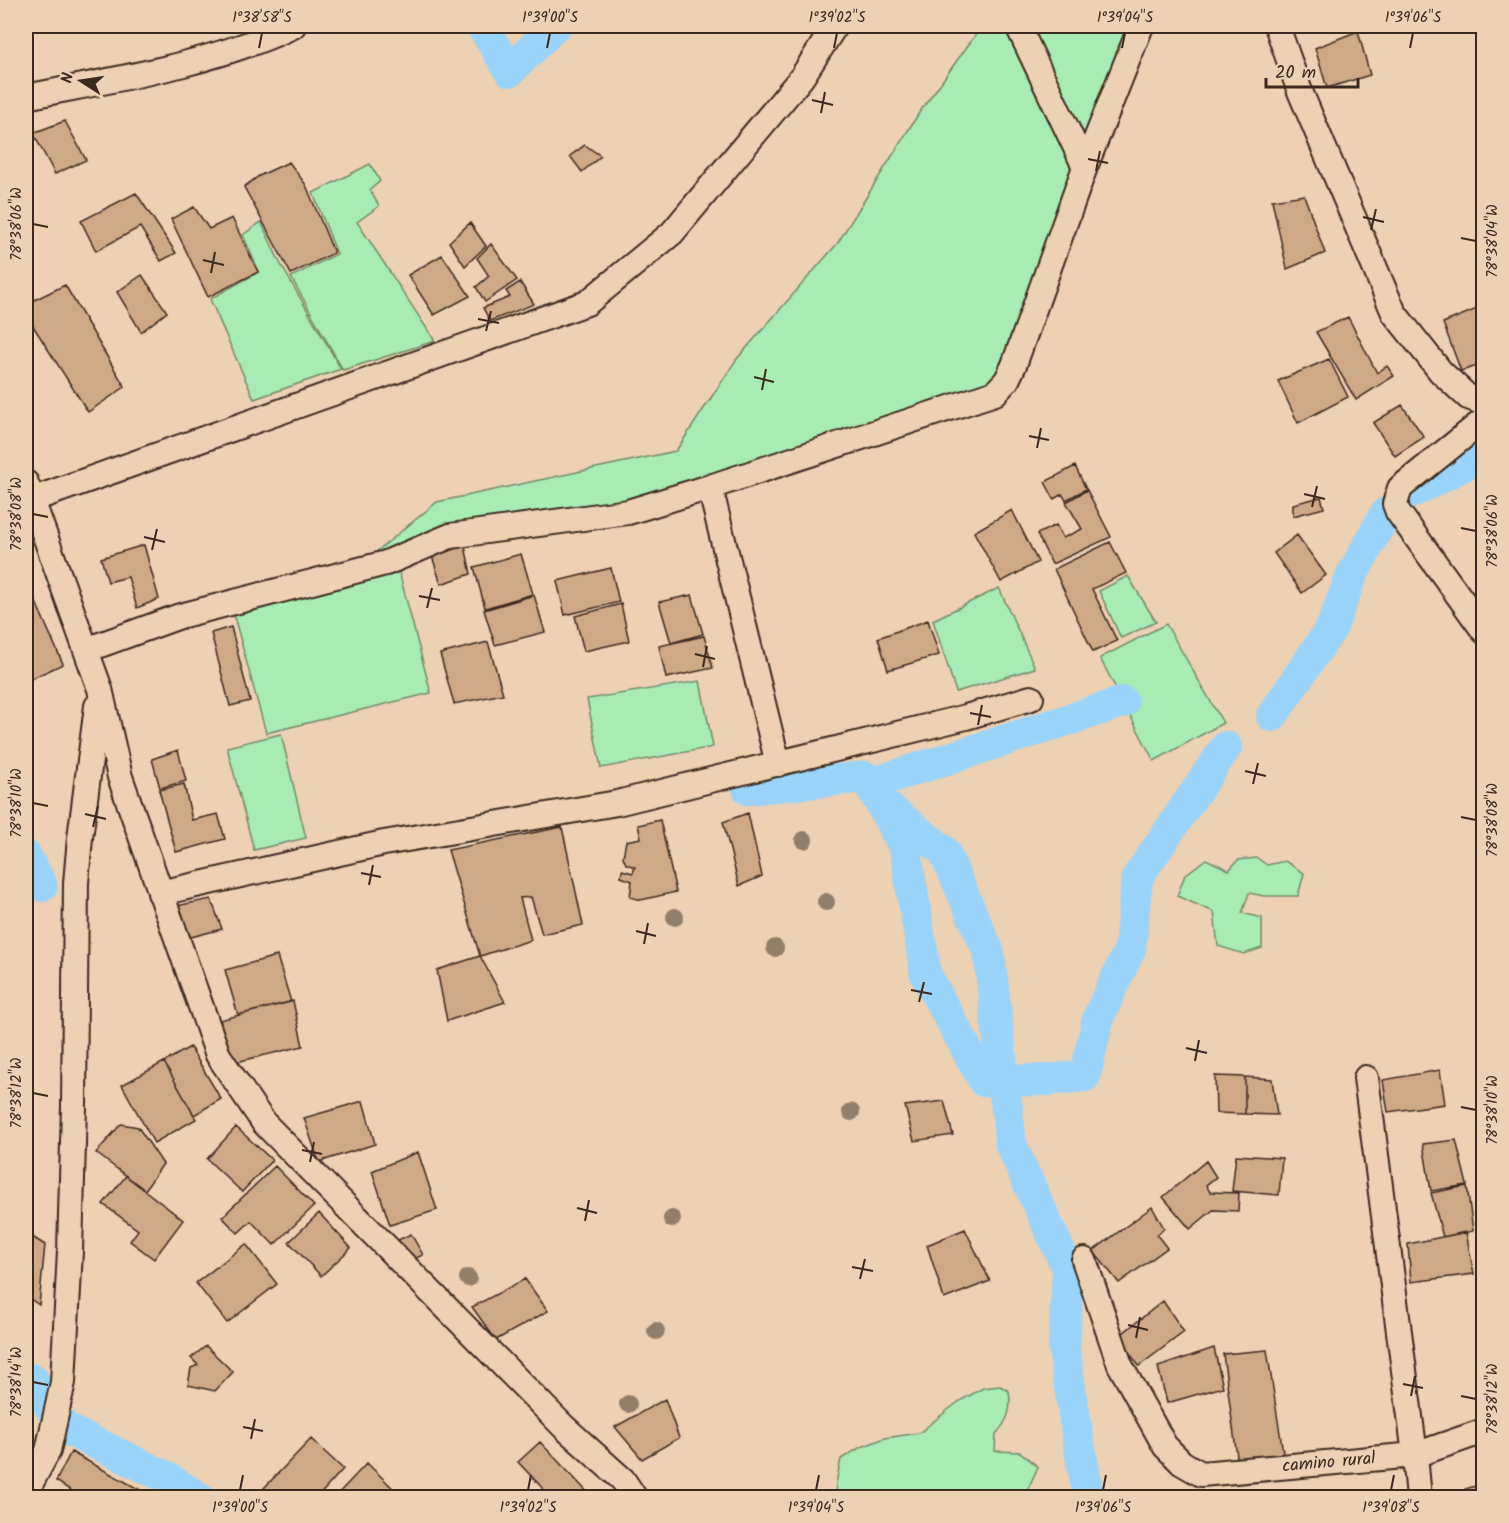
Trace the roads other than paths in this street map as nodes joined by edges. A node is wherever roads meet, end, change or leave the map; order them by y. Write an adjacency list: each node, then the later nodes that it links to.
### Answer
1 (293, 26): 6 (street)
2 (835, 26): 11 (street)
3 (1018, 26): 7 (street)
4 (1141, 26): 7 (street)
5 (1277, 26): 8 (street)
6 (26, 97)
7 (1085, 167): 10 (street)
8 (1484, 403)
9 (1484, 420): 12 (street)
10 (710, 487): 13 (street); 16 (street)
11 (28, 492): 13 (street)
12 (1484, 631)
13 (86, 650): 14 (street)
14 (100, 689): 17 (street); 22 (street)
15 (1031, 698): 16 (street)
16 (778, 764): 17 (street)
17 (160, 893): 23 (street)
18 (1366, 1078): 21 (street)
19 (1084, 1260): 21 (street, camino rural)
20 (1484, 1431): 21 (street, camino rural)
21 (1415, 1455): 24 (street)
22 (26, 1492)
23 (635, 1497)
24 (1419, 1497)

